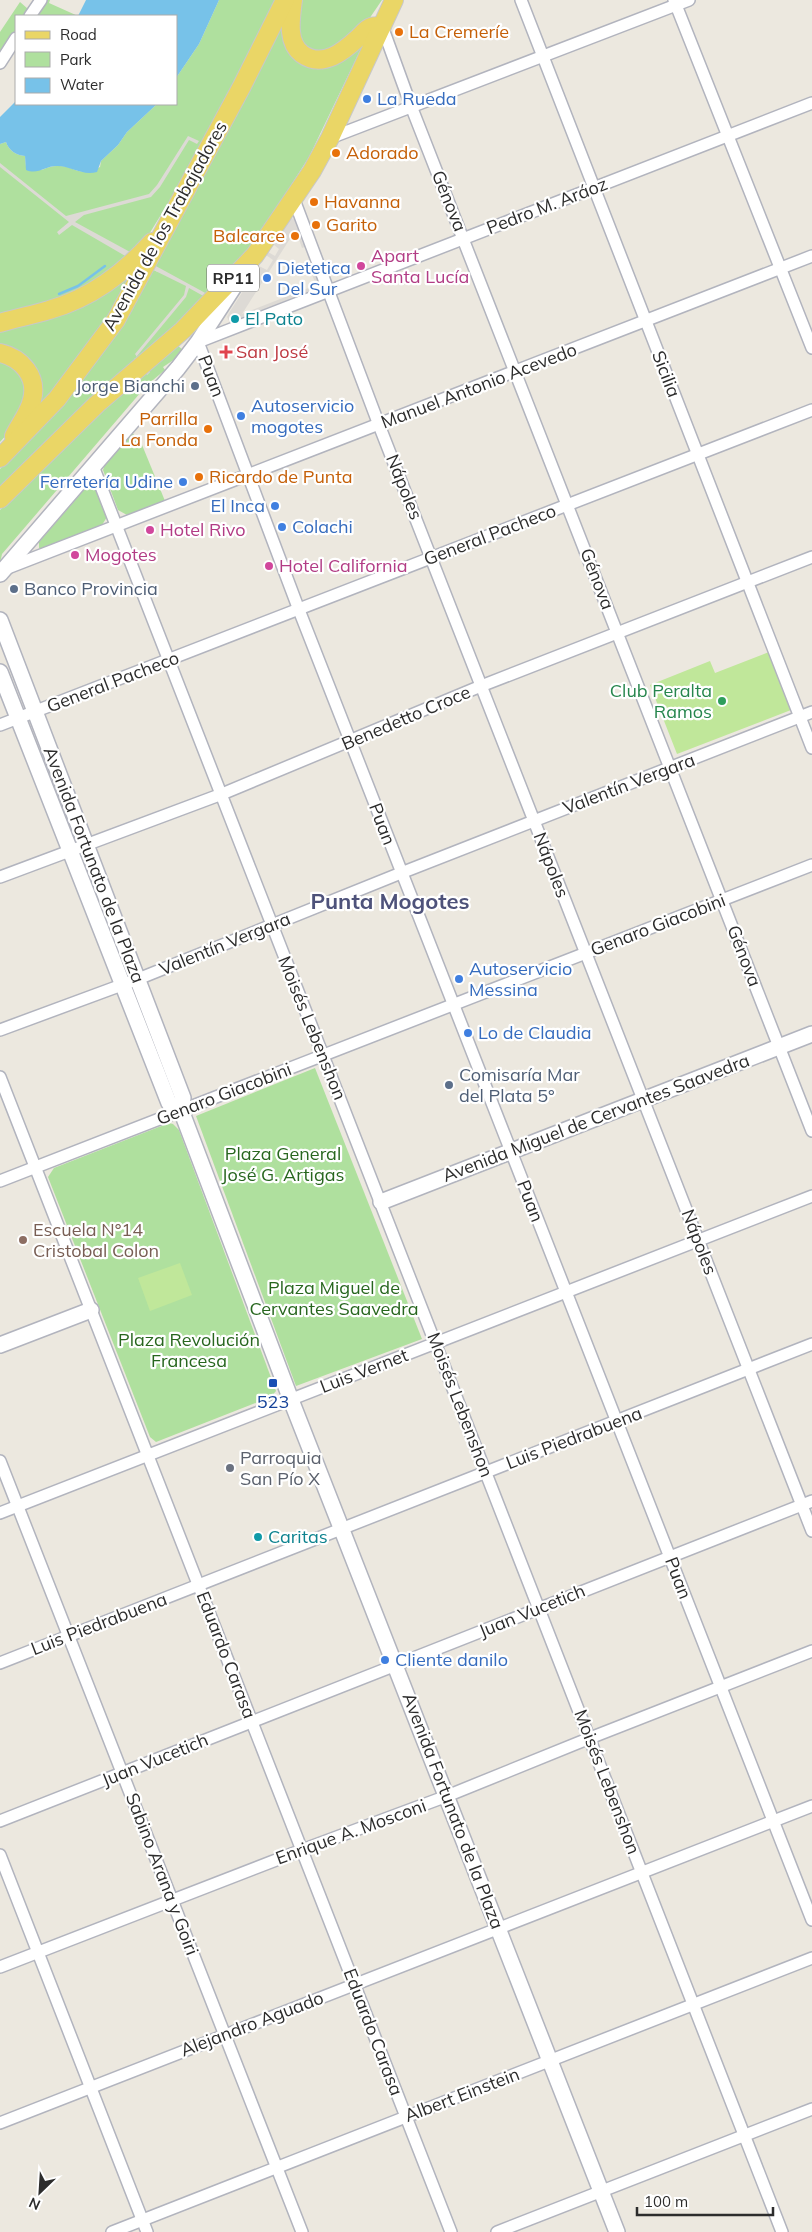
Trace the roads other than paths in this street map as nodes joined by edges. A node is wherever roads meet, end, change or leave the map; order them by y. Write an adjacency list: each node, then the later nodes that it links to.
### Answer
1 (41, 0): 8 (street)
2 (285, 0): 19 (main road, Avenida de los Trabajadores)
3 (293, 0): 9 (main road)
4 (394, 0): 9 (main road, RP11)
5 (521, 0): 11 (street, Sicilia)
6 (689, 0): 7 (street)
7 (675, 2): 11 (street); 15 (street)
8 (31, 15)
9 (382, 26): 14 (street, Génova); 16 (main road, RP11)
10 (15, 40): 12 (street)
11 (542, 56): 14 (street); 17 (street, Sicilia)
12 (0, 63)
13 (812, 103): 15 (street, Pedro M. Aráoz)
14 (411, 106): 16 (street); 20 (street, Génova)
15 (729, 136): 17 (street, Pedro M. Aráoz); 23 (street)
16 (330, 138): 18 (main road, RP11)
17 (594, 188): 20 (street, Pedro M. Aráoz); 25 (street, Sicilia)
18 (293, 197): 21 (main road, RP11); 24 (street, Nápoles)
19 (165, 229): 26 (main road); 34 (main road, Avenida de los Trabajadores)
20 (464, 238): 24 (street, Pedro M. Aráoz); 30 (street, Génova)
21 (255, 254): 27 (main road); 37 (main road, RP11)
22 (812, 256): 23 (street, Manuel Antonio Acevedo)
23 (781, 268): 25 (street, Manuel Antonio Acevedo); 28 (street)
24 (329, 292): 27 (street, Pedro M. Aráoz); 32 (street, Nápoles)
25 (646, 321): 30 (street, Manuel Antonio Acevedo); 33 (street, Sicilia)
26 (0, 324)
27 (198, 342): 35 (main road); 36 (street, Puan)
28 (812, 348)
29 (0, 353): 34 (main road)
30 (516, 372): 32 (street, Manuel Antonio Acevedo); 38 (street, Génova)
31 (812, 410): 33 (street, General Pacheco)
32 (379, 425): 36 (street, Manuel Antonio Acevedo); 41 (street, Nápoles)
33 (698, 454): 38 (street, General Pacheco); 43 (street, Sicilia)
34 (2, 456)
35 (93, 466): 39 (street, Moisés Lebenshon); 42 (main road)
36 (249, 475): 39 (street, Manuel Antonio Acevedo); 44 (street, Puan)
37 (0, 500)
38 (568, 505): 41 (street, General Pacheco); 46 (street, Génova)
39 (117, 526): 42 (street, Manuel Antonio Acevedo); 47 (street, Moisés Lebenshon)
40 (812, 557): 43 (street, Benedetto Croce)
41 (432, 558): 44 (street, General Pacheco); 49 (street, Nápoles)
42 (2, 572)
43 (747, 582): 46 (street, Benedetto Croce); 52 (street, Sicilia)
44 (298, 610): 47 (street, General Pacheco); 55 (street, Puan)
45 (0, 620): 50 (main road, Avenida Fortunato de la Plaza)
46 (618, 633): 49 (street, Benedetto Croce); 57 (street, Génova)
47 (170, 660): 50 (street, General Pacheco); 58 (street, Moisés Lebenshon)
48 (0, 672): 53 (main road, Avenida Fortunato de la Plaza)
49 (481, 686): 55 (street, Benedetto Croce); 59 (street, Nápoles)
50 (35, 712): 53 (street, General Pacheco); 60 (main road, Avenida Fortunato de la Plaza)
51 (812, 712): 52 (street, Valentín Vergara)
52 (800, 717): 56 (street, Sicilia); 57 (street, Valentín Vergara)
53 (18, 718): 54 (street, General Pacheco); 61 (main road, Avenida Fortunato de la Plaza)
54 (0, 725)
55 (350, 742): 58 (street, Benedetto Croce); 63 (street, Puan)
56 (812, 748)
57 (671, 768): 59 (street, Valentín Vergara); 65 (street, Génova)
58 (222, 794): 60 (street, Benedetto Croce); 66 (street, Moisés Lebenshon)
59 (534, 821): 63 (street, Valentín Vergara); 67 (street, Nápoles)
60 (86, 845): 61 (street, Benedetto Croce); 68 (main road, Avenida Fortunato de la Plaza)
61 (70, 851): 64 (street, Benedetto Croce); 69 (main road, Avenida Fortunato de la Plaza)
62 (812, 865): 65 (street, Genaro Giacobini)
63 (401, 873): 66 (street, Valentín Vergara); 70 (street, Puan)
64 (0, 877)
65 (722, 900): 67 (street, Genaro Giacobini); 73 (street, Génova)
66 (272, 925): 68 (street, Valentín Vergara); 74 (street, Moisés Lebenshon)
67 (586, 953): 70 (street, Genaro Giacobini); 76 (street, Nápoles)
68 (138, 979): 69 (street, Valentín Vergara); 77 (main road, Avenida Fortunato de la Plaza)
69 (123, 984): 71 (street, Valentín Vergara); 77 (main road, Avenida Fortunato de la Plaza)
70 (453, 1005): 74 (street, Genaro Giacobini); 79 (street, Puan)
71 (0, 1030)
72 (812, 1034): 73 (main road, Avenida Miguel de Cervantes Saavedra)
73 (779, 1047): 76 (main road, Avenida Miguel de Cervantes Saavedra); 78 (street, Génova)
74 (323, 1055): 77 (street, Genaro Giacobini); 83 (street, Moisés Lebenshon)
75 (0, 1077): 80 (street, Eduardo Carasa)
76 (643, 1100): 79 (main road, Avenida Miguel de Cervantes Saavedra); 84 (street, Nápoles)
77 (181, 1110): 80 (street, Genaro Giacobini); 91 (main road, Avenida Fortunato de la Plaza)
78 (812, 1131)
79 (511, 1152): 83 (main road, Avenida Miguel de Cervantes Saavedra); 85 (street, Puan)
80 (35, 1167): 81 (street, Genaro Giacobini); 86 (street, Eduardo Carasa)
81 (0, 1181)
82 (812, 1196): 84 (street, Luis Vernet)
83 (381, 1202): 87 (street, Moisés Lebenshon)
84 (698, 1240): 85 (street, Luis Vernet); 90 (street, Nápoles)
85 (566, 1292): 87 (street, Luis Vernet); 92 (street, Puan)
86 (91, 1310): 89 (main road); 93 (street, Eduardo Carasa)
87 (436, 1343): 91 (street, Luis Vernet); 95 (street, Moisés Lebenshon)
88 (812, 1344): 90 (street, Luis Piedrabuena)
89 (0, 1345)
90 (749, 1369): 92 (street, Luis Piedrabuena); 96 (street, Nápoles)
91 (292, 1400): 93 (street, Luis Vernet); 99 (main road, Avenida Fortunato de la Plaza)
92 (616, 1421): 95 (street, Luis Piedrabuena); 101 (street, Puan)
93 (148, 1456): 97 (street, Luis Vernet); 102 (street, Eduardo Carasa)
94 (0, 1460): 97 (street, Sabino Arana y Goiri)
95 (486, 1472): 99 (street, Luis Piedrabuena); 103 (street, Moisés Lebenshon)
96 (807, 1503): 100 (street, Nápoles); 101 (street, Juan Vucetich)
97 (18, 1506): 98 (street, Luis Vernet); 104 (street, Sabino Arana y Goiri)
98 (0, 1513)
99 (342, 1529): 102 (street, Luis Piedrabuena); 107 (main road, Avenida Fortunato de la Plaza)
100 (812, 1531)
101 (670, 1557): 103 (street, Juan Vucetich); 108 (street, Puan)
102 (198, 1585): 104 (street, Luis Piedrabuena); 109 (street, Eduardo Carasa)
103 (539, 1608): 107 (street, Juan Vucetich); 110 (street, Moisés Lebenshon)
104 (68, 1636): 106 (street, Luis Piedrabuena); 111 (street, Sabino Arana y Goiri)
105 (812, 1651): 108 (street, Enrique A. Mosconi)
106 (0, 1663)
107 (396, 1665): 109 (street, Juan Vucetich); 112 (main road, Avenida Fortunato de la Plaza)
108 (720, 1686): 110 (street, Enrique A. Mosconi); 115 (street, Puan)
109 (252, 1722): 111 (street, Juan Vucetich); 116 (street, Eduardo Carasa)
110 (590, 1738): 112 (street, Enrique A. Mosconi); 118 (street, Moisés Lebenshon)
111 (122, 1773): 114 (street, Juan Vucetich); 119 (street, Sabino Arana y Goiri)
112 (447, 1796): 116 (street, Enrique A. Mosconi); 121 (main road, Avenida Fortunato de la Plaza)
113 (812, 1806): 115 (street, Alejandro Aguado)
114 (0, 1821)
115 (774, 1821): 118 (street, Alejandro Aguado); 120 (street, Puan)
116 (302, 1850): 119 (street, Enrique A. Mosconi); 125 (street, Eduardo Carasa)
117 (0, 1855): 122 (street)
118 (642, 1872): 121 (street, Alejandro Aguado); 126 (street, Moisés Lebenshon)
119 (172, 1900): 122 (street, Enrique A. Mosconi); 127 (street, Sabino Arana y Goiri)
120 (812, 1920)
121 (497, 1929): 125 (street, Alejandro Aguado); 128 (main road, Avenida Fortunato de la Plaza)
122 (38, 1952): 124 (street, Enrique A. Mosconi); 129 (street)
123 (812, 1958): 126 (street, Albert Einstein)
124 (0, 1967)
125 (354, 1984): 127 (street, Alejandro Aguado); 131 (street, Eduardo Carasa)
126 (694, 2004): 128 (street, Albert Einstein); 133 (street, Moisés Lebenshon)
127 (225, 2035): 129 (street, Alejandro Aguado); 134 (street, Sabino Arana y Goiri)
128 (549, 2061): 131 (street, Albert Einstein); 135 (main road, Avenida Fortunato de la Plaza)
129 (91, 2087): 132 (street, Alejandro Aguado); 136 (street)
130 (812, 2109): 133 (street)
131 (406, 2117): 134 (street, Albert Einstein); 140 (street, Eduardo Carasa)
132 (0, 2123)
133 (745, 2135): 135 (street); 143 (street, Moisés Lebenshon)
134 (277, 2168): 136 (street, Albert Einstein); 139 (street, Sabino Arana y Goiri)
135 (601, 2191): 141 (street); 142 (main road, Avenida Fortunato de la Plaza)
136 (143, 2220): 137 (street, Albert Einstein); 138 (street)
137 (112, 2232)
138 (147, 2232)
139 (302, 2232)
140 (451, 2232)
141 (497, 2232)
142 (616, 2232)
143 (782, 2232)

